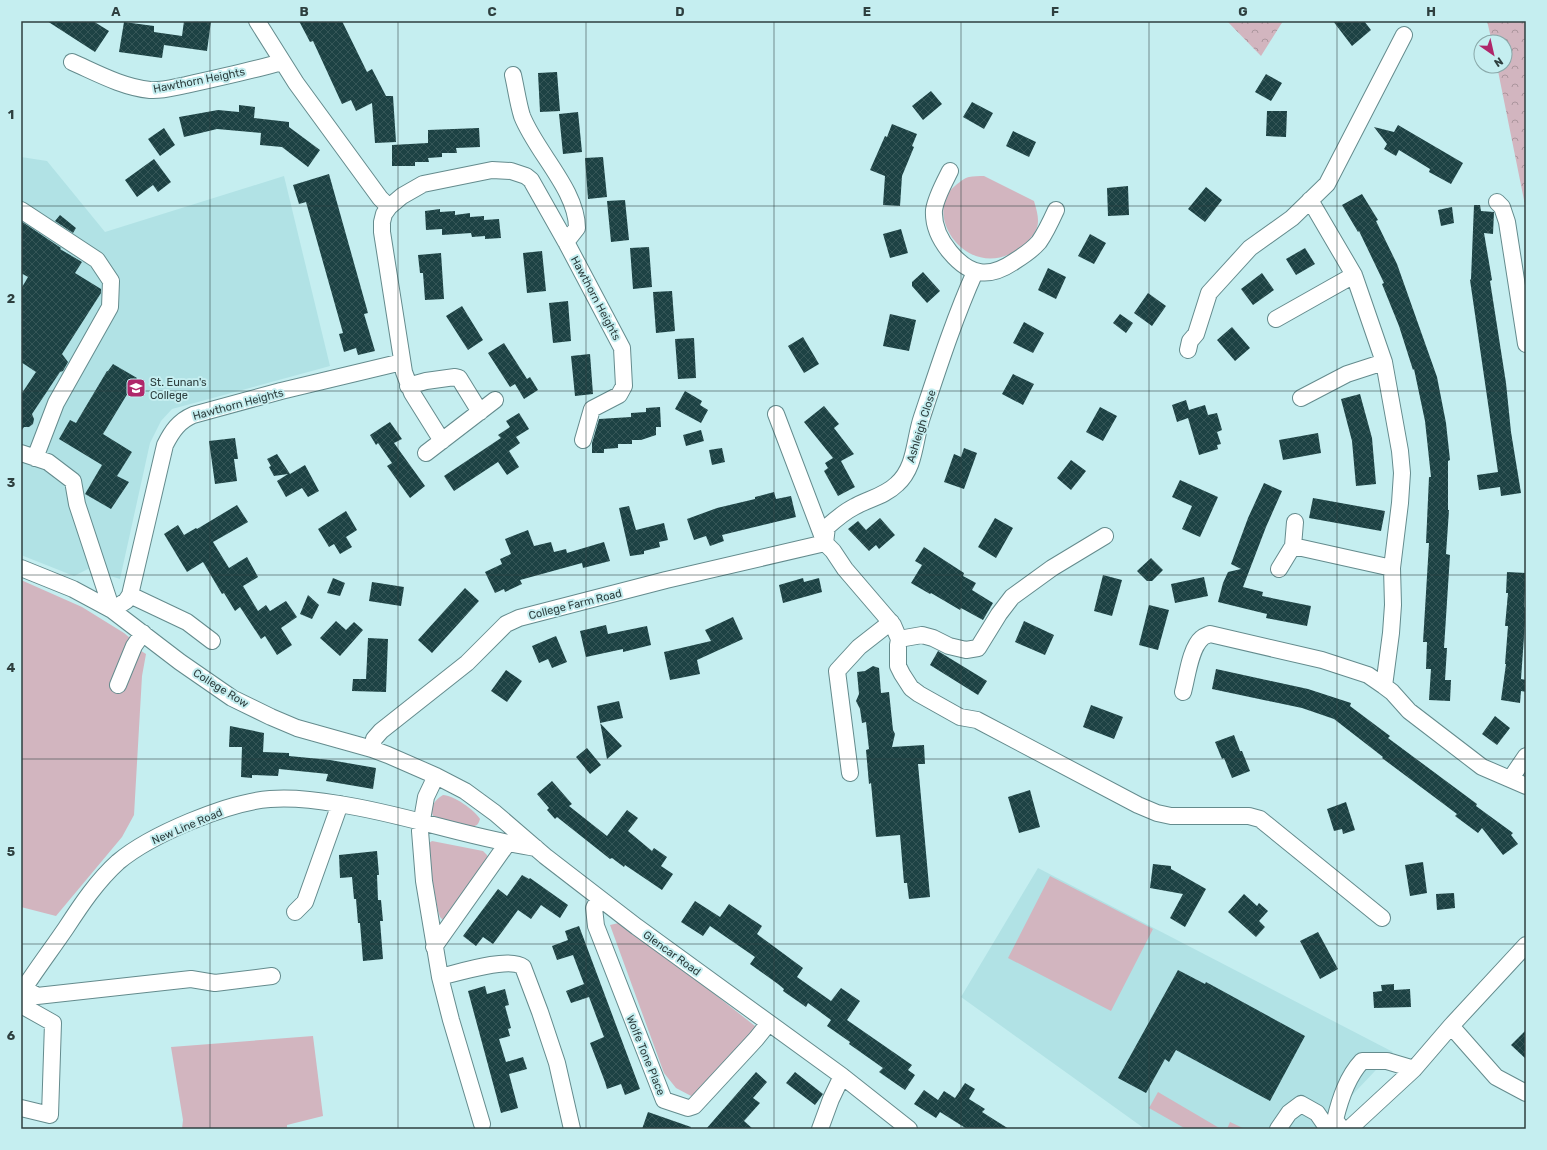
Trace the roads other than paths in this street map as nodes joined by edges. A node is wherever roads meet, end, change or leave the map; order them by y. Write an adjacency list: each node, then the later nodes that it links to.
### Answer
1 (257, 21): 4 (street)
2 (1404, 35): 7 (street)
3 (72, 62): 4 (street, Hawthorn Heights)
4 (282, 62): 9 (street)
5 (513, 75): 12 (street)
6 (950, 171): 13 (street)
7 (1310, 200): 14 (street); 17 (street)
8 (1497, 202): 16 (street)
9 (389, 207): 12 (street, Hawthorn Heights); 18 (street, Hawthorn Heights)
10 (21, 210): 28 (street)
11 (1056, 210): 13 (street)
12 (566, 242): 25 (street, Hawthorn Heights)
13 (975, 272): 31 (street, Ashleigh Close)
14 (1354, 275): 15 (street); 19 (street)
15 (1276, 319)
16 (1526, 344)
17 (1188, 350)
18 (402, 362): 20 (street, Hawthorn Heights); 36 (street, Hawthorn Heights)
19 (1384, 362): 21 (street); 34 (street)
20 (408, 386): 23 (street); 26 (street, Hawthorn Heights)
21 (1301, 398)
22 (495, 400): 23 (street)
23 (480, 412): 26 (street)
24 (776, 414): 31 (street)
25 (583, 440)
26 (442, 441): 27 (street)
27 (426, 453)
28 (28, 455): 37 (street)
29 (1295, 522): 32 (street)
30 (1105, 536): 40 (street)
31 (824, 543): 38 (street); 45 (street, College Farm Road)
32 (1292, 546): 34 (street); 35 (street)
33 (21, 568): 37 (street, College Row)
34 (1392, 568): 43 (street)
35 (1279, 569)
36 (130, 595): 37 (street); 41 (street)
37 (112, 610): 39 (street, College Row)
38 (891, 622): 40 (street); 47 (street)
39 (143, 633): 42 (street); 45 (street, College Row)
40 (899, 639): 59 (street)
41 (212, 641)
42 (118, 685)
43 (1384, 686): 44 (street); 49 (street)
44 (1184, 692)
45 (372, 749): 48 (street, College Row)
46 (1526, 756): 49 (street)
47 (850, 774)
48 (436, 776): 52 (street, Glencar Road); 53 (street)
49 (1511, 778): 50 (street)
50 (1526, 786)
51 (340, 804): 53 (street, New Line Road); 58 (street); 64 (street, New Line Road)
52 (495, 813): 54 (street); 55 (street, Glencar Road)
53 (421, 822): 54 (street, New Line Road); 61 (street)
54 (485, 838): 56 (street, New Line Road)
55 (536, 848): 56 (street, New Line Road); 57 (street, Glencar Road)
56 (503, 850): 61 (street)
57 (599, 898): 66 (street, Glencar Road); 66 (street, Wolfe Tone Place)
58 (295, 912)
59 (1382, 918)
60 (1526, 945): 67 (street)
61 (434, 947): 63 (street)
62 (272, 976): 64 (street)
63 (440, 977): 72 (street); 73 (street)
64 (23, 991)
65 (21, 1005): 71 (street)
66 (768, 1024): 69 (street, Glencar Road)
67 (1451, 1026): 68 (street); 70 (street)
68 (1414, 1068): 78 (street); 79 (street)
69 (842, 1076): 74 (street); 75 (street, Glencar Road)
70 (1526, 1093)
71 (21, 1108)
72 (482, 1124)
73 (572, 1129)
74 (820, 1129)
75 (908, 1129)
76 (1278, 1129): 77 (street)
77 (1328, 1129)
78 (1342, 1129)
79 (1349, 1129)

